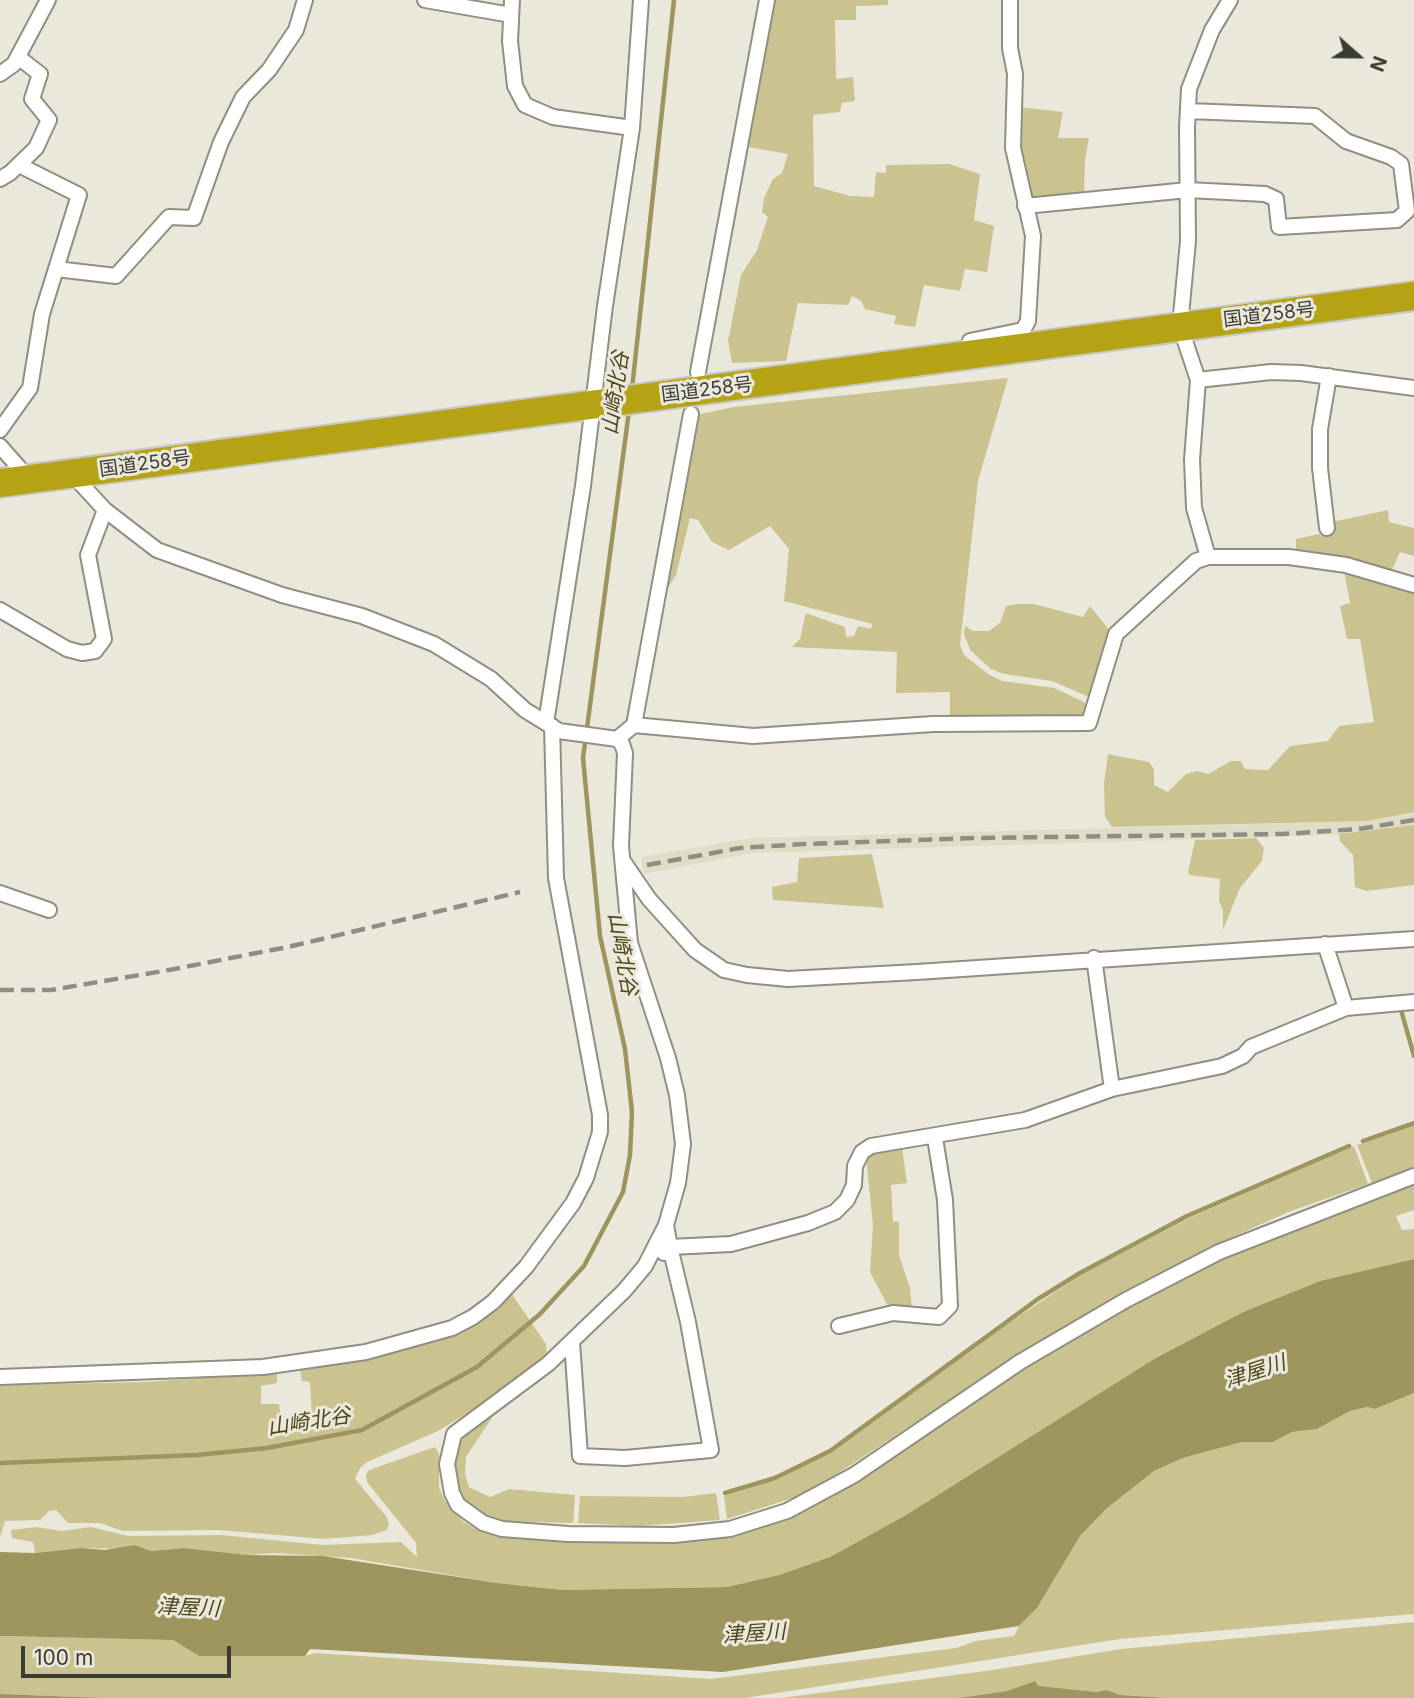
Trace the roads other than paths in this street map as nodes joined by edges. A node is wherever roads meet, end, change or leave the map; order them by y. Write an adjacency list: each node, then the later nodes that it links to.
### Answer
1 (48, 0): 9 (street)
2 (305, 0): 18 (street)
3 (425, 0): 8 (street)
4 (640, 0): 12 (street)
5 (767, 0): 22 (street)
6 (1010, 0): 17 (street)
7 (1230, 0): 11 (street)
8 (512, 7): 12 (street)
9 (18, 57): 10 (street); 13 (street)
10 (0, 74)
11 (1188, 111): 15 (street); 16 (street)
12 (632, 128): 26 (street)
13 (19, 165): 14 (street); 18 (street)
14 (0, 179)
15 (1188, 190): 16 (street); 17 (street); 20 (street)
16 (1410, 200)
17 (1025, 206): 21 (street)
18 (56, 269): 28 (street)
19 (1414, 296): 20 (highway, 国道258号)
20 (1180, 326): 21 (highway, 国道258号); 24 (street)
21 (971, 355): 26 (highway, 国道258号)
22 (698, 372)
23 (1329, 376): 24 (street); 25 (street); 34 (street)
24 (1198, 380): 35 (street)
25 (1414, 388)
26 (599, 403): 30 (highway, 国道258号); 39 (street)
27 (691, 414): 38 (street)
28 (0, 430)
29 (0, 446): 31 (street)
30 (71, 473): 31 (highway, 国道258号); 33 (street)
31 (30, 479): 32 (highway, 国道258号)
32 (0, 483)
33 (105, 510): 37 (street); 39 (street)
34 (1327, 528)
35 (1208, 557): 36 (street); 38 (street)
36 (1414, 585)
37 (0, 610)
38 (634, 725): 40 (street)
39 (552, 727): 40 (street); 57 (street)
40 (617, 738): 41 (street)
41 (622, 860): 46 (street); 52 (street)
42 (0, 893): 43 (street)
43 (49, 910)
44 (1414, 939): 45 (street)
45 (1325, 944): 46 (street); 48 (street)
46 (1094, 958): 49 (street)
47 (1414, 1002): 48 (street)
48 (1346, 1007): 49 (street)
49 (1112, 1089): 50 (street)
50 (935, 1138): 53 (street); 55 (street)
51 (1414, 1176): 56 (street)
52 (666, 1225): 53 (street); 54 (street)
53 (670, 1247): 54 (street); 56 (street)
54 (645, 1266): 56 (street)
55 (839, 1326)
56 (572, 1342)
57 (0, 1377)

